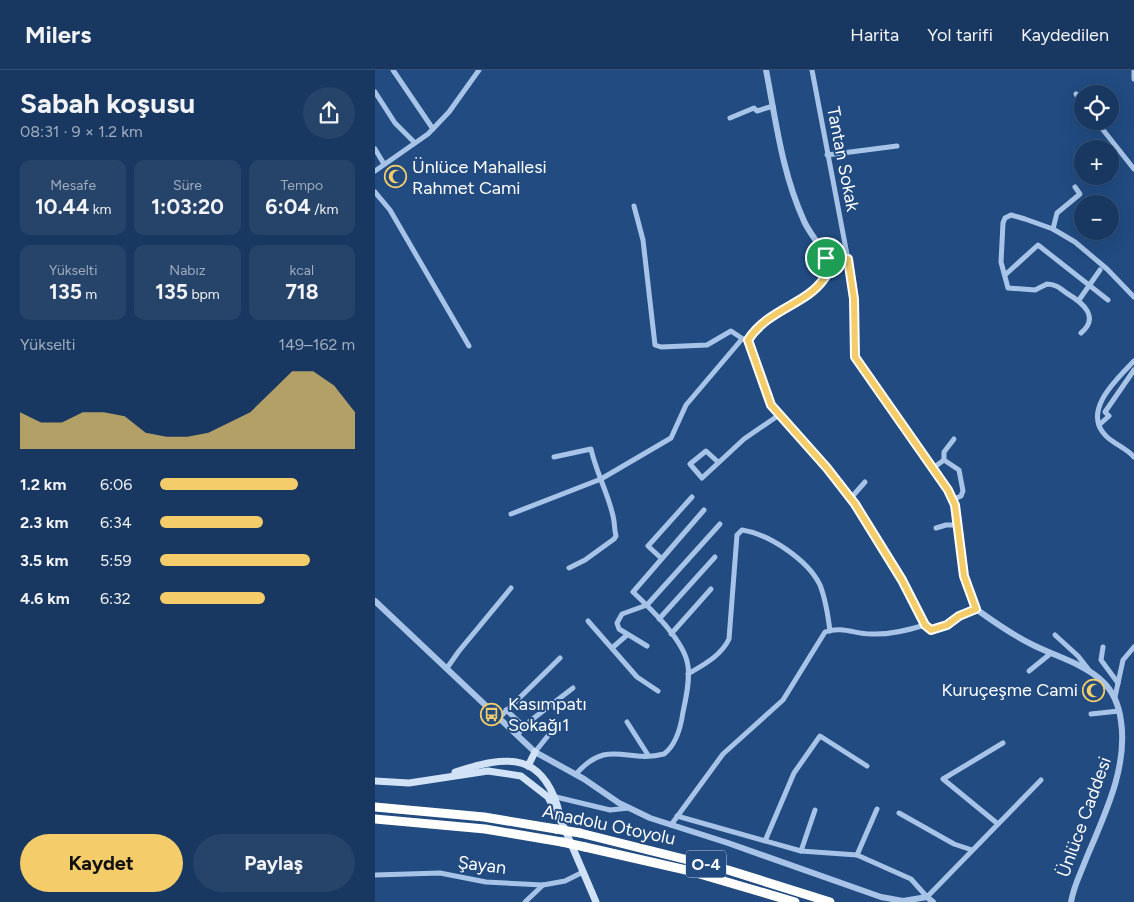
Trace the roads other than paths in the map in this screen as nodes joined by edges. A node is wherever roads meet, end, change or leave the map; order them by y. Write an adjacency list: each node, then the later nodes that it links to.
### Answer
1 (393, 70): 10 (street)
2 (479, 70): 10 (street)
3 (766, 70): 8 (street)
4 (812, 70): 15 (street, Tantan Sokak)
5 (1134, 71): 6 (street)
6 (1134, 79)
7 (375, 92): 12 (street)
8 (773, 106): 9 (street); 23 (street)
9 (729, 118)
10 (433, 129): 12 (street)
11 (1103, 130): 17 (street)
12 (414, 142): 16 (street)
13 (897, 146): 15 (street)
14 (375, 149): 16 (street)
15 (827, 155): 24 (street, Tantan Sokak)
16 (384, 164): 18 (street)
17 (1134, 169)
18 (375, 171)
19 (1075, 187): 22 (street)
20 (375, 192): 33 (street)
21 (634, 206): 32 (street)
22 (1053, 229): 26 (street); 28 (street)
23 (826, 258): 24 (street); 32 (street)
24 (848, 259): 43 (street, Tantan Sokak)
25 (1100, 270): 27 (street)
26 (1005, 275): 27 (street); 29 (street)
27 (1089, 284): 29 (street); 30 (street)
28 (1134, 297)
29 (1079, 300): 31 (street)
30 (1108, 300)
31 (1081, 333)
32 (745, 340): 36 (street); 44 (street)
33 (469, 346)
34 (1134, 361): 37 (street)
35 (1134, 370): 37 (street)
36 (779, 415): 42 (street); 47 (street)
37 (1099, 426): 40 (street)
38 (954, 440): 41 (street)
39 (554, 457): 44 (street)
40 (1134, 457)
41 (944, 460): 43 (street); 48 (street)
42 (718, 462): 42 (street)
43 (933, 468): 48 (street, Tantan Sokak)
44 (601, 479): 50 (street); 56 (street)
45 (865, 482): 47 (street)
46 (692, 497): 55 (street)
47 (850, 499): 64 (street)
48 (953, 500): 52 (street, Tantan Sokak)
49 (704, 510): 55 (street)
50 (511, 514)
51 (720, 524): 60 (street)
52 (957, 525): 53 (street); 61 (street, Tantan Sokak)
53 (936, 528)
54 (715, 556): 62 (street)
55 (661, 558): 60 (street)
56 (569, 568)
57 (511, 588): 75 (street)
58 (711, 589): 66 (street)
59 (375, 601): 75 (street)
60 (647, 605): 62 (street); 67 (street)
61 (976, 609): 64 (street); 73 (street, Ünlüce Caddesi)
62 (659, 618): 66 (street)
63 (588, 620): 72 (street)
64 (925, 625): 65 (street)
65 (830, 631): 78 (street); 108 (street)
66 (671, 634): 78 (street)
67 (627, 635): 69 (street); 72 (street)
68 (1055, 635): 77 (street)
69 (647, 646)
70 (1103, 647): 79 (street)
71 (1134, 647): 79 (street)
72 (612, 648): 81 (street)
73 (1051, 654): 76 (street); 77 (street, Ünlüce Caddesi)
74 (560, 658): 83 (street)
75 (447, 668): 86 (street)
76 (1029, 671)
77 (1091, 672): 82 (street, Ünlüce Caddesi)
78 (688, 674): 93 (street)
79 (1118, 683): 82 (street)
80 (573, 688): 88 (street)
81 (658, 691)
82 (1115, 697): 84 (street, Ünlüce Caddesi)
83 (506, 710): 86 (street); 88 (street)
84 (1119, 711): 85 (street); 125 (street, Ünlüce Caddesi)
85 (1091, 714)
86 (499, 717): 90 (street)
87 (627, 722): 93 (street)
88 (525, 727): 90 (street)
89 (555, 727): 92 (street)
90 (517, 735): 92 (street)
91 (1003, 743): 110 (street)
92 (535, 752): 94 (main road); 97 (street)
93 (648, 755): 97 (street)
94 (525, 764): 96 (main road); 98 (main road); 99 (main road)
95 (867, 766): 113 (street)
96 (537, 771): 98 (main road); 102 (main road)
97 (576, 774): 104 (street)
98 (523, 778): 99 (main road); 112 (main road)
99 (433, 780): 101 (main road)
100 (1041, 780): 110 (street)
101 (375, 781)
102 (556, 797): 104 (street); 112 (main road)
103 (375, 807): 112 (highway, Anadolu Otoyolu / O-4)
104 (630, 808): 111 (street)
105 (877, 808): 116 (street)
106 (815, 810): 115 (street)
107 (899, 813): 114 (street)
108 (677, 816): 111 (street); 113 (street)
109 (375, 819): 123 (highway, Anadolu Otoyolu / O-4, bridge)
110 (998, 824): 114 (street)
111 (671, 826): 120 (street)
112 (560, 827): 117 (main road); 124 (highway, Anadolu Otoyolu / O-4, bridge)
113 (765, 841): 115 (street)
114 (972, 850): 120 (street)
115 (801, 852): 116 (street)
116 (857, 855): 120 (street)
117 (583, 872): 119 (street, Şayan); 122 (main road)
118 (375, 875): 119 (street, Şayan)
119 (543, 885): 121 (street)
120 (930, 900)
121 (525, 902)
122 (596, 902)
123 (795, 902)
124 (830, 902)
125 (1071, 902)

